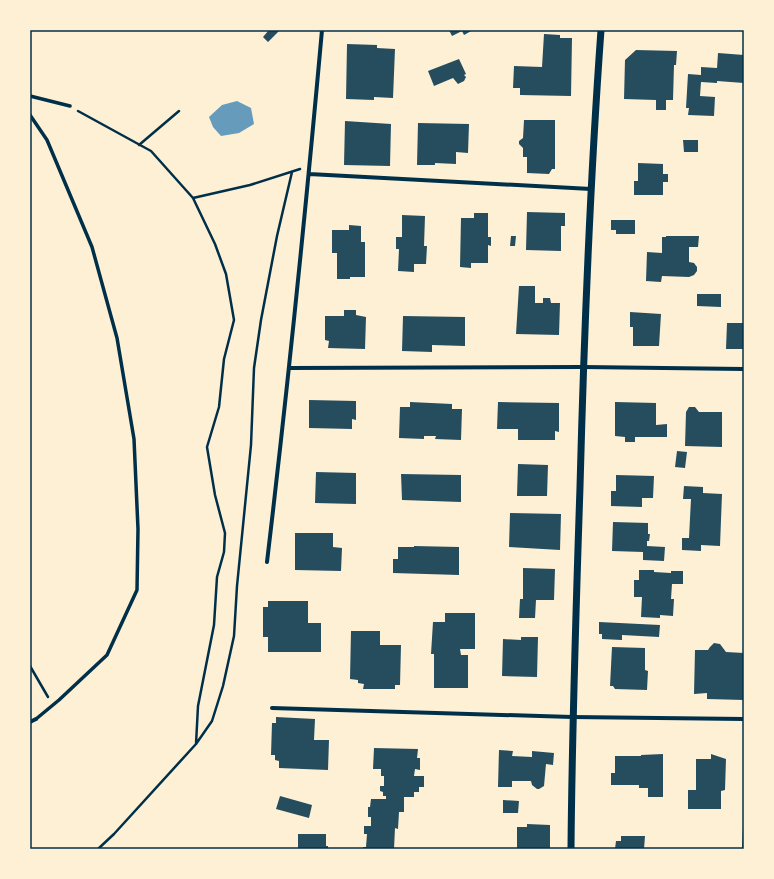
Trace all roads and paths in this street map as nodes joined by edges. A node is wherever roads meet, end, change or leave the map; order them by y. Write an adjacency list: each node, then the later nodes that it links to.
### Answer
1 (322, 30): 10 (street)
2 (601, 30): 11 (street)
3 (30, 96): 4 (street)
4 (70, 106): 7 (path)
5 (179, 111): 7 (path)
6 (30, 115): 18 (street)
7 (139, 145): 12 (path)
8 (300, 169): 9 (path)
9 (292, 172): 12 (path); 24 (path)
10 (309, 174): 11 (street); 14 (street)
11 (592, 188): 13 (street)
12 (193, 198): 24 (path)
13 (583, 367): 14 (street); 15 (street); 20 (street)
14 (290, 368): 16 (street)
15 (744, 369)
16 (267, 562)
17 (30, 666): 18 (path)
18 (52, 706): 21 (street)
19 (272, 708): 20 (street)
20 (572, 717): 22 (street); 26 (street)
21 (36, 719): 23 (street)
22 (744, 719)
23 (30, 722)
24 (196, 744): 25 (path)
25 (98, 849)
26 (571, 849)

